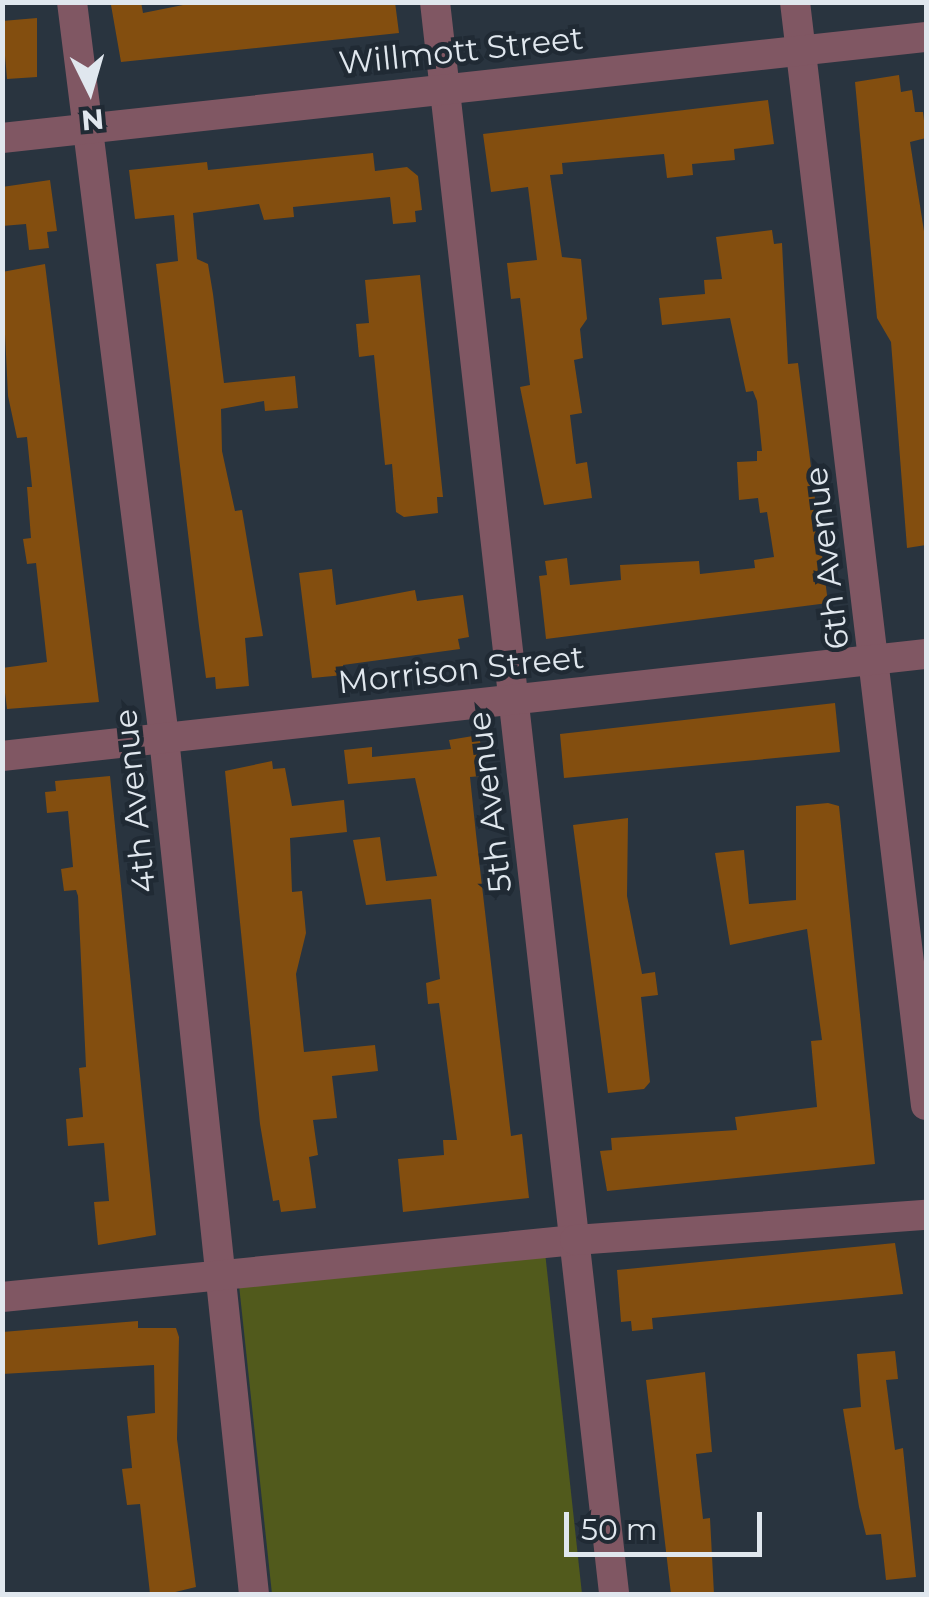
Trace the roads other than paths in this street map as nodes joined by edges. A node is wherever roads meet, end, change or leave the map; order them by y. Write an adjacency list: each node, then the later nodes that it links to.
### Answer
1 (72, 2): 7 (street, 4th Avenue)
2 (435, 2): 6 (street, 5th Avenue)
3 (795, 2): 5 (street, 6th Avenue)
4 (926, 37): 5 (street, Willmott Street)
5 (800, 50): 6 (street, Willmott Street); 10 (street, 6th Avenue)
6 (446, 88): 7 (street, Willmott Street); 11 (street, 5th Avenue)
7 (87, 128): 8 (street, Willmott Street); 12 (street, 4th Avenue)
8 (2, 138)
9 (926, 654): 10 (street, Morrison Street)
10 (874, 660): 11 (street, Morrison Street); 14 (street, 6th Avenue)
11 (514, 699): 12 (street, Morrison Street); 16 (street, 5th Avenue)
12 (164, 738): 13 (street, Morrison Street); 17 (street, 4th Avenue)
13 (2, 756)
14 (926, 1105)
15 (926, 1215): 16 (street)
16 (576, 1240): 17 (street); 20 (street, 5th Avenue)
17 (218, 1274): 18 (street); 19 (street, 4th Avenue)
18 (2, 1297)
19 (254, 1594)
20 (614, 1594)

